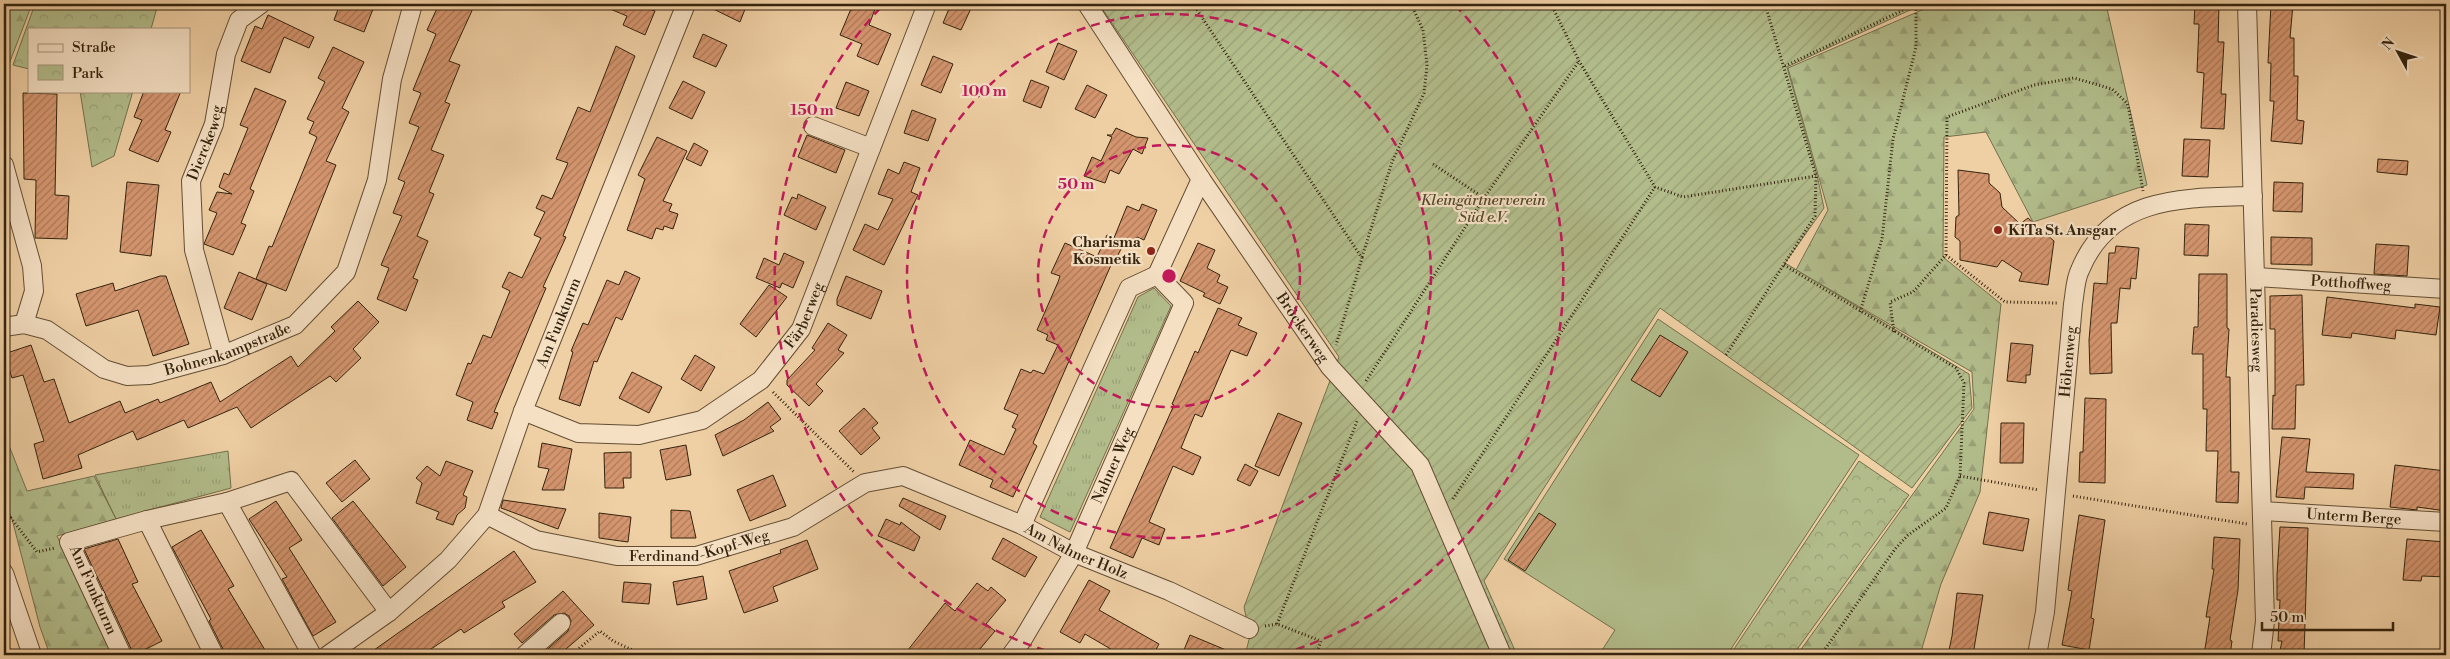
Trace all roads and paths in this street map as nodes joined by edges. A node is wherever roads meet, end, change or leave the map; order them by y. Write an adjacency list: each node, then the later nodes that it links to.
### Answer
1 (261, 4): 35 (street, Dierckeweg)
2 (413, 4): 35 (street, Bohnenkampstraße)
3 (686, 4): 40 (street, Am Funkturm)
4 (927, 4): 15 (street, Färberweg)
5 (1087, 4): 19 (street, Bröckerweg)
6 (1193, 4): 25 (path)
7 (1411, 4): 25 (path)
8 (1551, 4): 12 (path)
9 (1765, 4): 13 (path)
10 (1916, 4): 13 (path); 31 (path)
11 (2247, 4): 21 (street, Paradiesweg)
12 (1579, 61): 20 (path); 22 (path)
13 (1785, 66): 18 (path)
14 (813, 126): 15 (street)
15 (871, 148): 38 (street, Färberweg)
16 (4, 164): 32 (street)
17 (1433, 164): 22 (path)
18 (1816, 176): 20 (path); 26 (path)
19 (1200, 179): 27 (street); 37 (street, Bröckerweg)
20 (1655, 187): 47 (path)
21 (2253, 196): 23 (street, Höhenweg); 28 (street, Paradiesweg)
22 (1484, 198): 39 (path)
23 (2145, 206): 24 (path); 30 (street, Höhenweg)
24 (1946, 256): 30 (path); 34 (path)
25 (1362, 258): 37 (path)
26 (1784, 265): 31 (path); 36 (path)
27 (1157, 274): 52 (street); 54 (street, Nahner Weg)
28 (2256, 277): 29 (street, Potthoffweg); 48 (street, Paradiesweg)
29 (2446, 289)
30 (2073, 304): 44 (street, Höhenweg)
31 (1860, 312): 34 (path)
32 (24, 324): 33 (street, Bohnenkampstraße); 35 (street, Bohnenkampstraße)
33 (4, 327)
34 (1894, 332): 42 (path)
35 (223, 355)
36 (1726, 355)
37 (1330, 367): 39 (street, Bröckerweg)
38 (761, 380): 40 (street, Färberweg); 43 (path)
39 (1360, 400): 47 (street, Bröckerweg); 58 (path)
40 (523, 411): 46 (street, Am Funkturm)
41 (903, 476): 43 (street, Ferdinand-Kopf-Weg); 52 (street, Am Nahner Holz)
42 (1960, 476): 44 (path); 71 (path)
43 (865, 482): 46 (street, Ferdinand-Kopf-Weg)
44 (2055, 493): 48 (path); 72 (street, Höhenweg)
45 (227, 502): 49 (street, Am Funkturm); 56 (street, Am Funkturm); 63 (street)
46 (487, 515): 56 (street, Am Funkturm)
47 (1442, 516): 70 (street, Bröckerweg)
48 (2262, 519): 51 (street, Unterm Berge); 73 (street, Paradiesweg)
49 (147, 520): 61 (street, Am Funkturm); 62 (street)
50 (4, 521): 53 (path)
51 (2446, 522)
52 (1022, 526): 54 (street, Am Nahner Holz)
53 (54, 548)
54 (1074, 554): 59 (street, Am Nahner Holz); 68 (street, Nahner Weg)
55 (4, 574): 60 (street)
56 (389, 612): 64 (street, Am Funkturm)
57 (561, 623): 65 (street)
58 (1277, 624): 59 (path); 69 (path)
59 (1249, 629)
60 (32, 655)
61 (122, 655)
62 (214, 655)
63 (312, 655)
64 (328, 655)
65 (525, 655)
66 (571, 655): 67 (path)
67 (643, 655)
68 (1011, 655)
69 (1316, 655)
70 (1502, 655)
71 (1821, 655)
72 (2038, 655)
73 (2261, 655)

